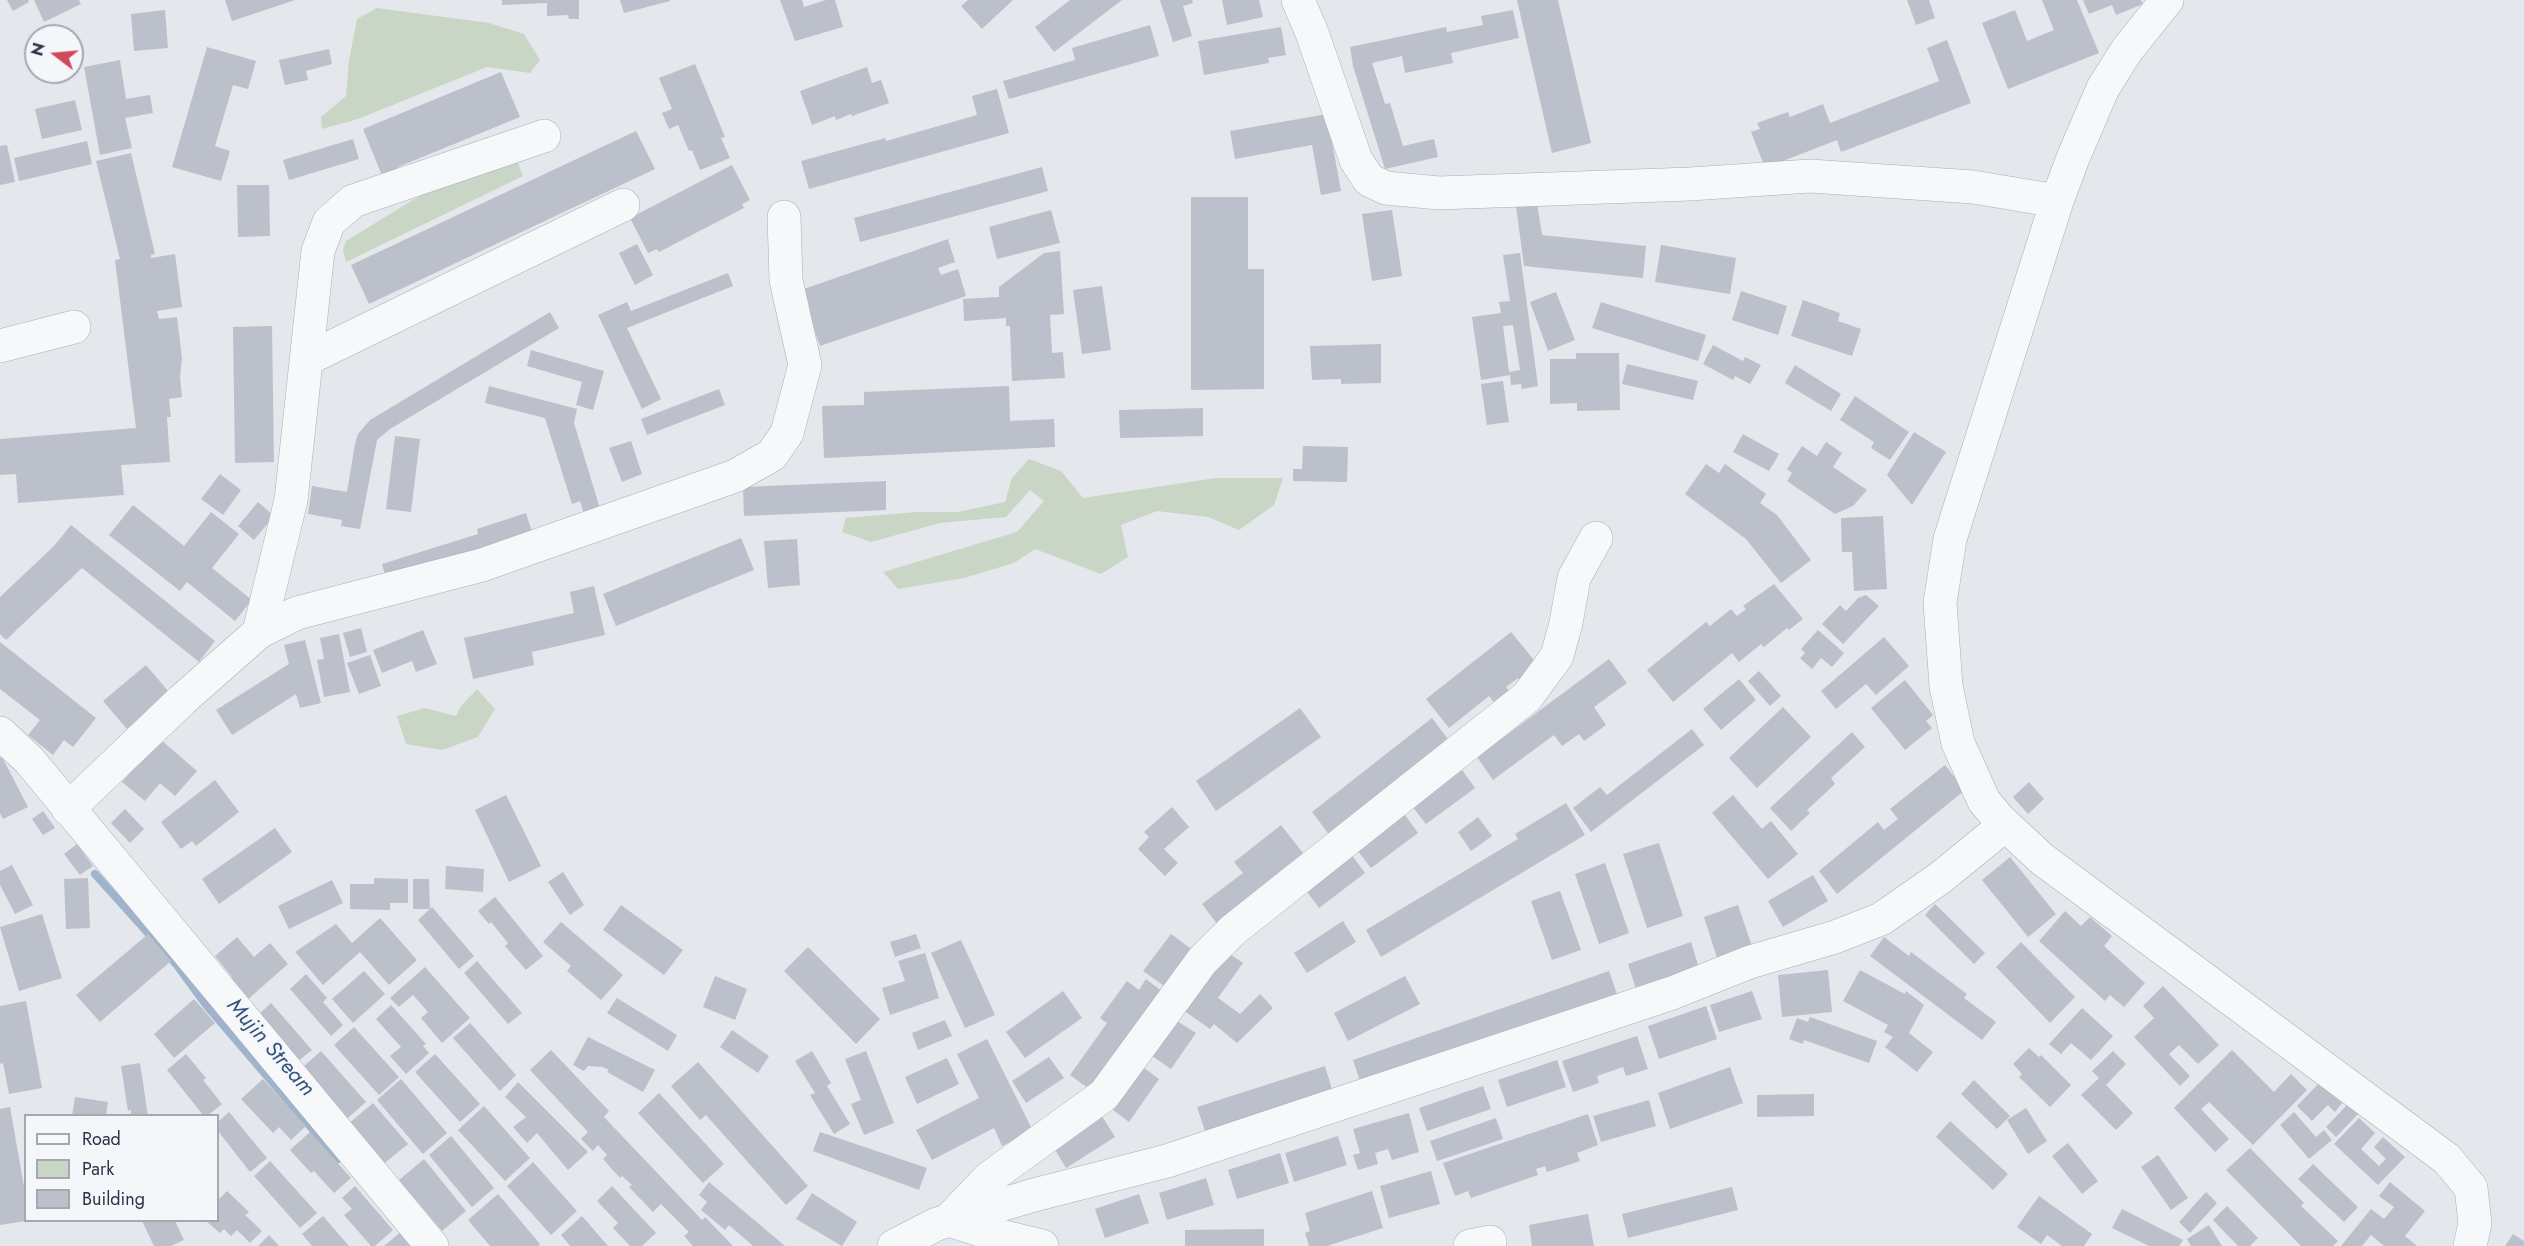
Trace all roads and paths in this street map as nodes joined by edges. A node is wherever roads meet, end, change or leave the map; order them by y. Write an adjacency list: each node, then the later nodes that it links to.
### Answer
1 (1299, 0): 4 (street)
2 (2167, 0): 4 (street)
3 (544, 136): 9 (street)
4 (2057, 201): 14 (street)
5 (622, 205): 9 (street)
6 (784, 217): 11 (street)
7 (74, 327): 8 (street)
8 (0, 346)
9 (307, 359): 11 (street)
10 (1596, 538): 15 (street)
11 (259, 632): 13 (street)
12 (0, 733): 13 (street)
13 (68, 809): 16 (street)
14 (2006, 825): 15 (street); 19 (street)
15 (949, 1220): 17 (street); 18 (street)
16 (432, 1246)
17 (894, 1246)
18 (1042, 1246)
19 (2469, 1246)

